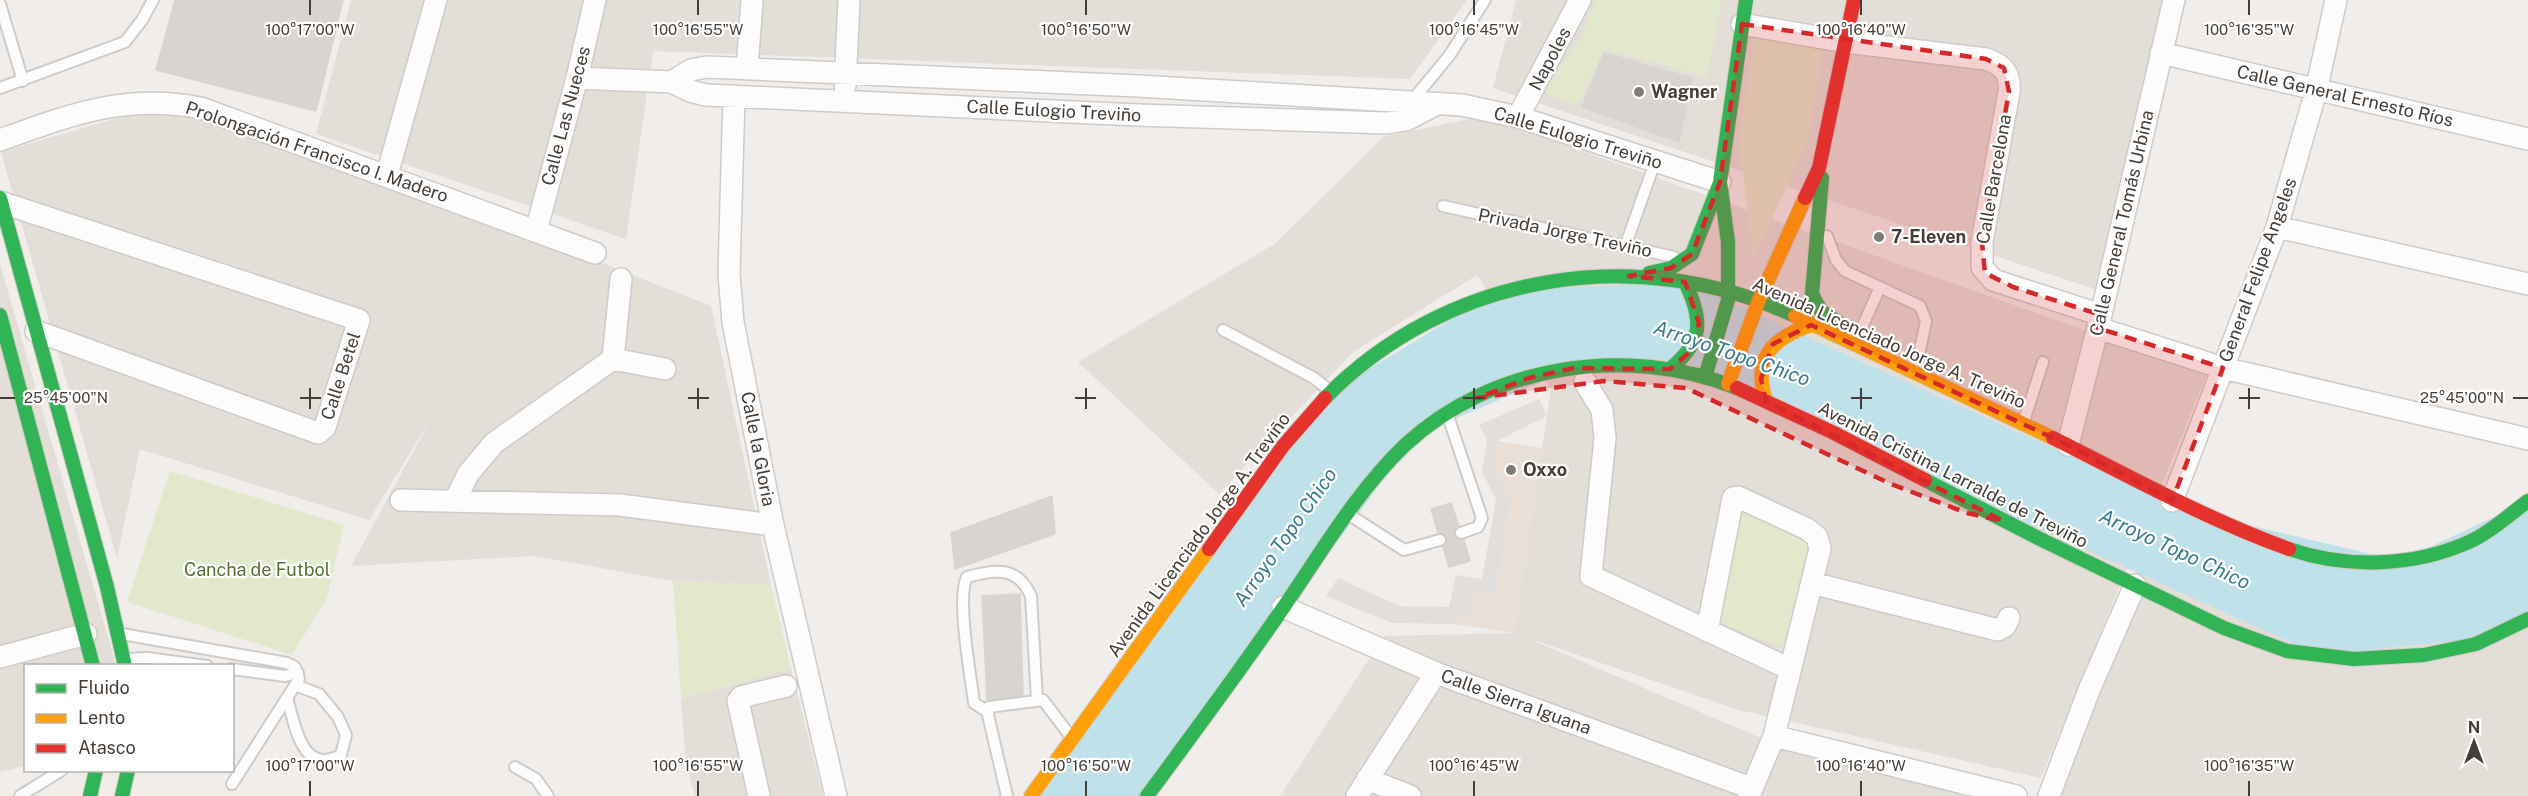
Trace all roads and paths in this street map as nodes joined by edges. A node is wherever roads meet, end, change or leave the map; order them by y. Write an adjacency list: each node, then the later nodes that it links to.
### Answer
1 (153, 0): 19 (lane)
2 (436, 0): 33 (street)
3 (595, 0): 18 (street, Calle Las Nueces)
4 (752, 0): 16 (street)
5 (849, 0): 17 (street)
6 (1485, 0): 26 (lane)
7 (1580, 0): 28 (street, Napoles)
8 (1746, 0): 13 (main road)
9 (1854, 0): 14 (main road)
10 (2174, 0): 15 (street, Calle General Tomás Urbina)
11 (2336, 0): 23 (street, General Felipe Angeles)
12 (0, 4): 19 (lane)
13 (1742, 24): 14 (street); 34 (main road)
14 (1846, 42): 32 (main road); 51 (street, Calle Barcelona)
15 (2161, 53): 23 (street, Calle General Ernesto Ríos); 51 (street, Calle General Tomás Urbina)
16 (747, 69): 17 (street, Calle Eulogio Treviño); 20 (street, Calle Eulogio Treviño)
17 (846, 74): 21 (street, Calle Eulogio Treviño); 25 (street)
18 (577, 78): 20 (street, Calle Eulogio Treviño); 39 (street, Calle Las Nueces)
19 (23, 81): 22 (lane)
20 (672, 82): 24 (street, Calle Eulogio Treviño)
21 (1138, 86): 26 (street, Calle Eulogio Treviño); 27 (street)
22 (0, 88)
23 (2316, 90): 29 (street, Calle General Ernesto Ríos); 38 (street, General Felipe Angeles)
24 (734, 96): 25 (street, Calle Eulogio Treviño); 81 (street, Calle la Gloria)
25 (845, 101): 27 (street, Calle Eulogio Treviño)
26 (1408, 111): 27 (street, Calle Eulogio Treviño); 28 (street, Calle Eulogio Treviño)
27 (1137, 115)
28 (1518, 117): 31 (street, Calle Eulogio Treviño)
29 (2528, 139)
30 (0, 140): 33 (street, Prolongación Francisco I. Madero)
31 (1655, 162): 34 (street, Calle Eulogio Treviño); 40 (lane)
32 (1820, 168): 37 (main road); 49 (main road)
33 (387, 175): 39 (street, Prolongación Francisco I. Madero)
34 (1720, 182): 42 (main road); 48 (main road)
35 (0, 200): 54 (main road); 54 (street, Calle Betel)
36 (1443, 206): 40 (lane, Privada Jorge Treviño)
37 (1820, 214): 47 (lane); 55 (main road)
38 (2277, 227): 46 (street); 60 (street, General Felipe Angeles)
39 (536, 231): 41 (street, Prolongación Francisco I. Madero)
40 (1625, 248): 42 (lane, Privada Jorge Treviño)
41 (595, 253)
42 (1687, 260): 43 (main road)
43 (1629, 276): 45 (main road, Avenida Licenciado Jorge A. Treviño); 67 (main road, Avenida Licenciado Jorge A. Treviño)
44 (621, 279): 57 (street)
45 (1685, 282): 48 (main road, Avenida Licenciado Jorge A. Treviño); 59 (main road)
46 (2528, 284)
47 (1880, 286): 55 (lane); 63 (lane)
48 (1728, 291): 49 (main road, Avenida Licenciado Jorge A. Treviño); 62 (main road)
49 (1759, 300): 52 (main road, Avenida Licenciado Jorge A. Treviño); 64 (main road)
50 (0, 315): 86 (main road)
51 (2100, 322): 60 (street, Calle Barcelona); 73 (street, Calle General Tomás Urbina)
52 (1811, 325): 56 (main road, Avenida Licenciado Jorge A. Treviño); 68 (main road)
53 (1223, 330): 67 (lane)
54 (36, 331): 86 (main road)
55 (1859, 334): 56 (main road)
56 (1878, 355): 63 (main road, Avenida Licenciado Jorge A. Treviño)
57 (613, 359): 61 (street); 76 (street)
58 (2043, 362): 71 (lane)
59 (1676, 365): 62 (main road, Avenida Cristina Larralde de Treviño); 69 (main road, Avenida Cristina Larralde de Treviño)
60 (2223, 368): 72 (street, Calle Barcelona); 77 (street, General Felipe Angeles)
61 (665, 369)
62 (1707, 372): 64 (main road, Avenida Cristina Larralde de Treviño)
63 (1915, 372): 71 (main road, Avenida Licenciado Jorge A. Treviño)
64 (1730, 379): 68 (main road, Avenida Cristina Larralde de Treviño)
65 (1588, 382): 90 (street)
66 (1552, 387): 69 (main road)
67 (1331, 392): 107 (main road, Avenida Licenciado Jorge A. Treviño)
68 (1764, 395): 80 (main road, Avenida Cristina Larralde de Treviño)
69 (1478, 398): 70 (main road, Avenida Cristina Larralde de Treviño)
70 (1447, 413): 79 (main road, Avenida Cristina Larralde de Treviño); 82 (lane)
71 (2023, 424): 73 (main road, Avenida Licenciado Jorge A. Treviño)
72 (2528, 439)
73 (2068, 445): 77 (main road, Avenida Licenciado Jorge A. Treviño)
74 (1929, 499): 80 (main road)
75 (401, 500): 76 (street)
76 (455, 501): 81 (street)
77 (2172, 501): 78 (main road, Avenida Licenciado Jorge A. Treviño)
78 (2528, 501)
79 (1348, 514): 83 (lane); 87 (main road, Avenida Cristina Larralde de Treviño)
80 (2003, 521): 85 (main road, Avenida Cristina Larralde de Treviño)
81 (772, 525): 120 (street, Calle la Gloria)
82 (1461, 532)
83 (1440, 540)
84 (1812, 584): 89 (street); 90 (street); 98 (street)
85 (2135, 585): 88 (main road, Avenida Cristina Larralde de Treviño); 126 (street)
86 (92, 591): 91 (main road); 92 (main road)
87 (1283, 608): 100 (street, Calle Sierra Iguana); 123 (main road, Avenida Cristina Larralde de Treviño)
88 (2528, 619)
89 (2003, 624)
90 (1707, 631): 98 (street)
91 (86, 634): 93 (street); 95 (main road)
92 (118, 634): 94 (main road); 99 (lane)
93 (0, 657)
94 (125, 662): 96 (lane)
95 (93, 664)
96 (192, 664)
97 (234, 669): 99 (lane)
98 (1790, 669): 106 (street)
99 (298, 673): 101 (lane)
100 (1436, 673): 113 (street); 114 (street, Calle Sierra Iguana)
101 (295, 686): 103 (lane); 103 (lane)
102 (786, 686): 119 (street)
103 (287, 698): 112 (lane)
104 (1037, 700): 105 (lane); 105 (lane); 107 (lane)
105 (987, 712): 121 (lane)
106 (1774, 736): 114 (street); 125 (street)
107 (1074, 739): 122 (main road, Avenida Licenciado Jorge A. Treviño)
108 (515, 767): 118 (lane)
109 (60, 772): 115 (lane)
110 (96, 772): 116 (main road)
111 (128, 772): 117 (main road)
112 (232, 784)
113 (1362, 788): 124 (street)
114 (1750, 792)
115 (20, 796)
116 (90, 796)
117 (122, 796)
118 (548, 796)
119 (759, 796)
120 (836, 796)
121 (1007, 796)
122 (1030, 796)
123 (1147, 796)
124 (1410, 796)
125 (2016, 796)
126 (2049, 796)

